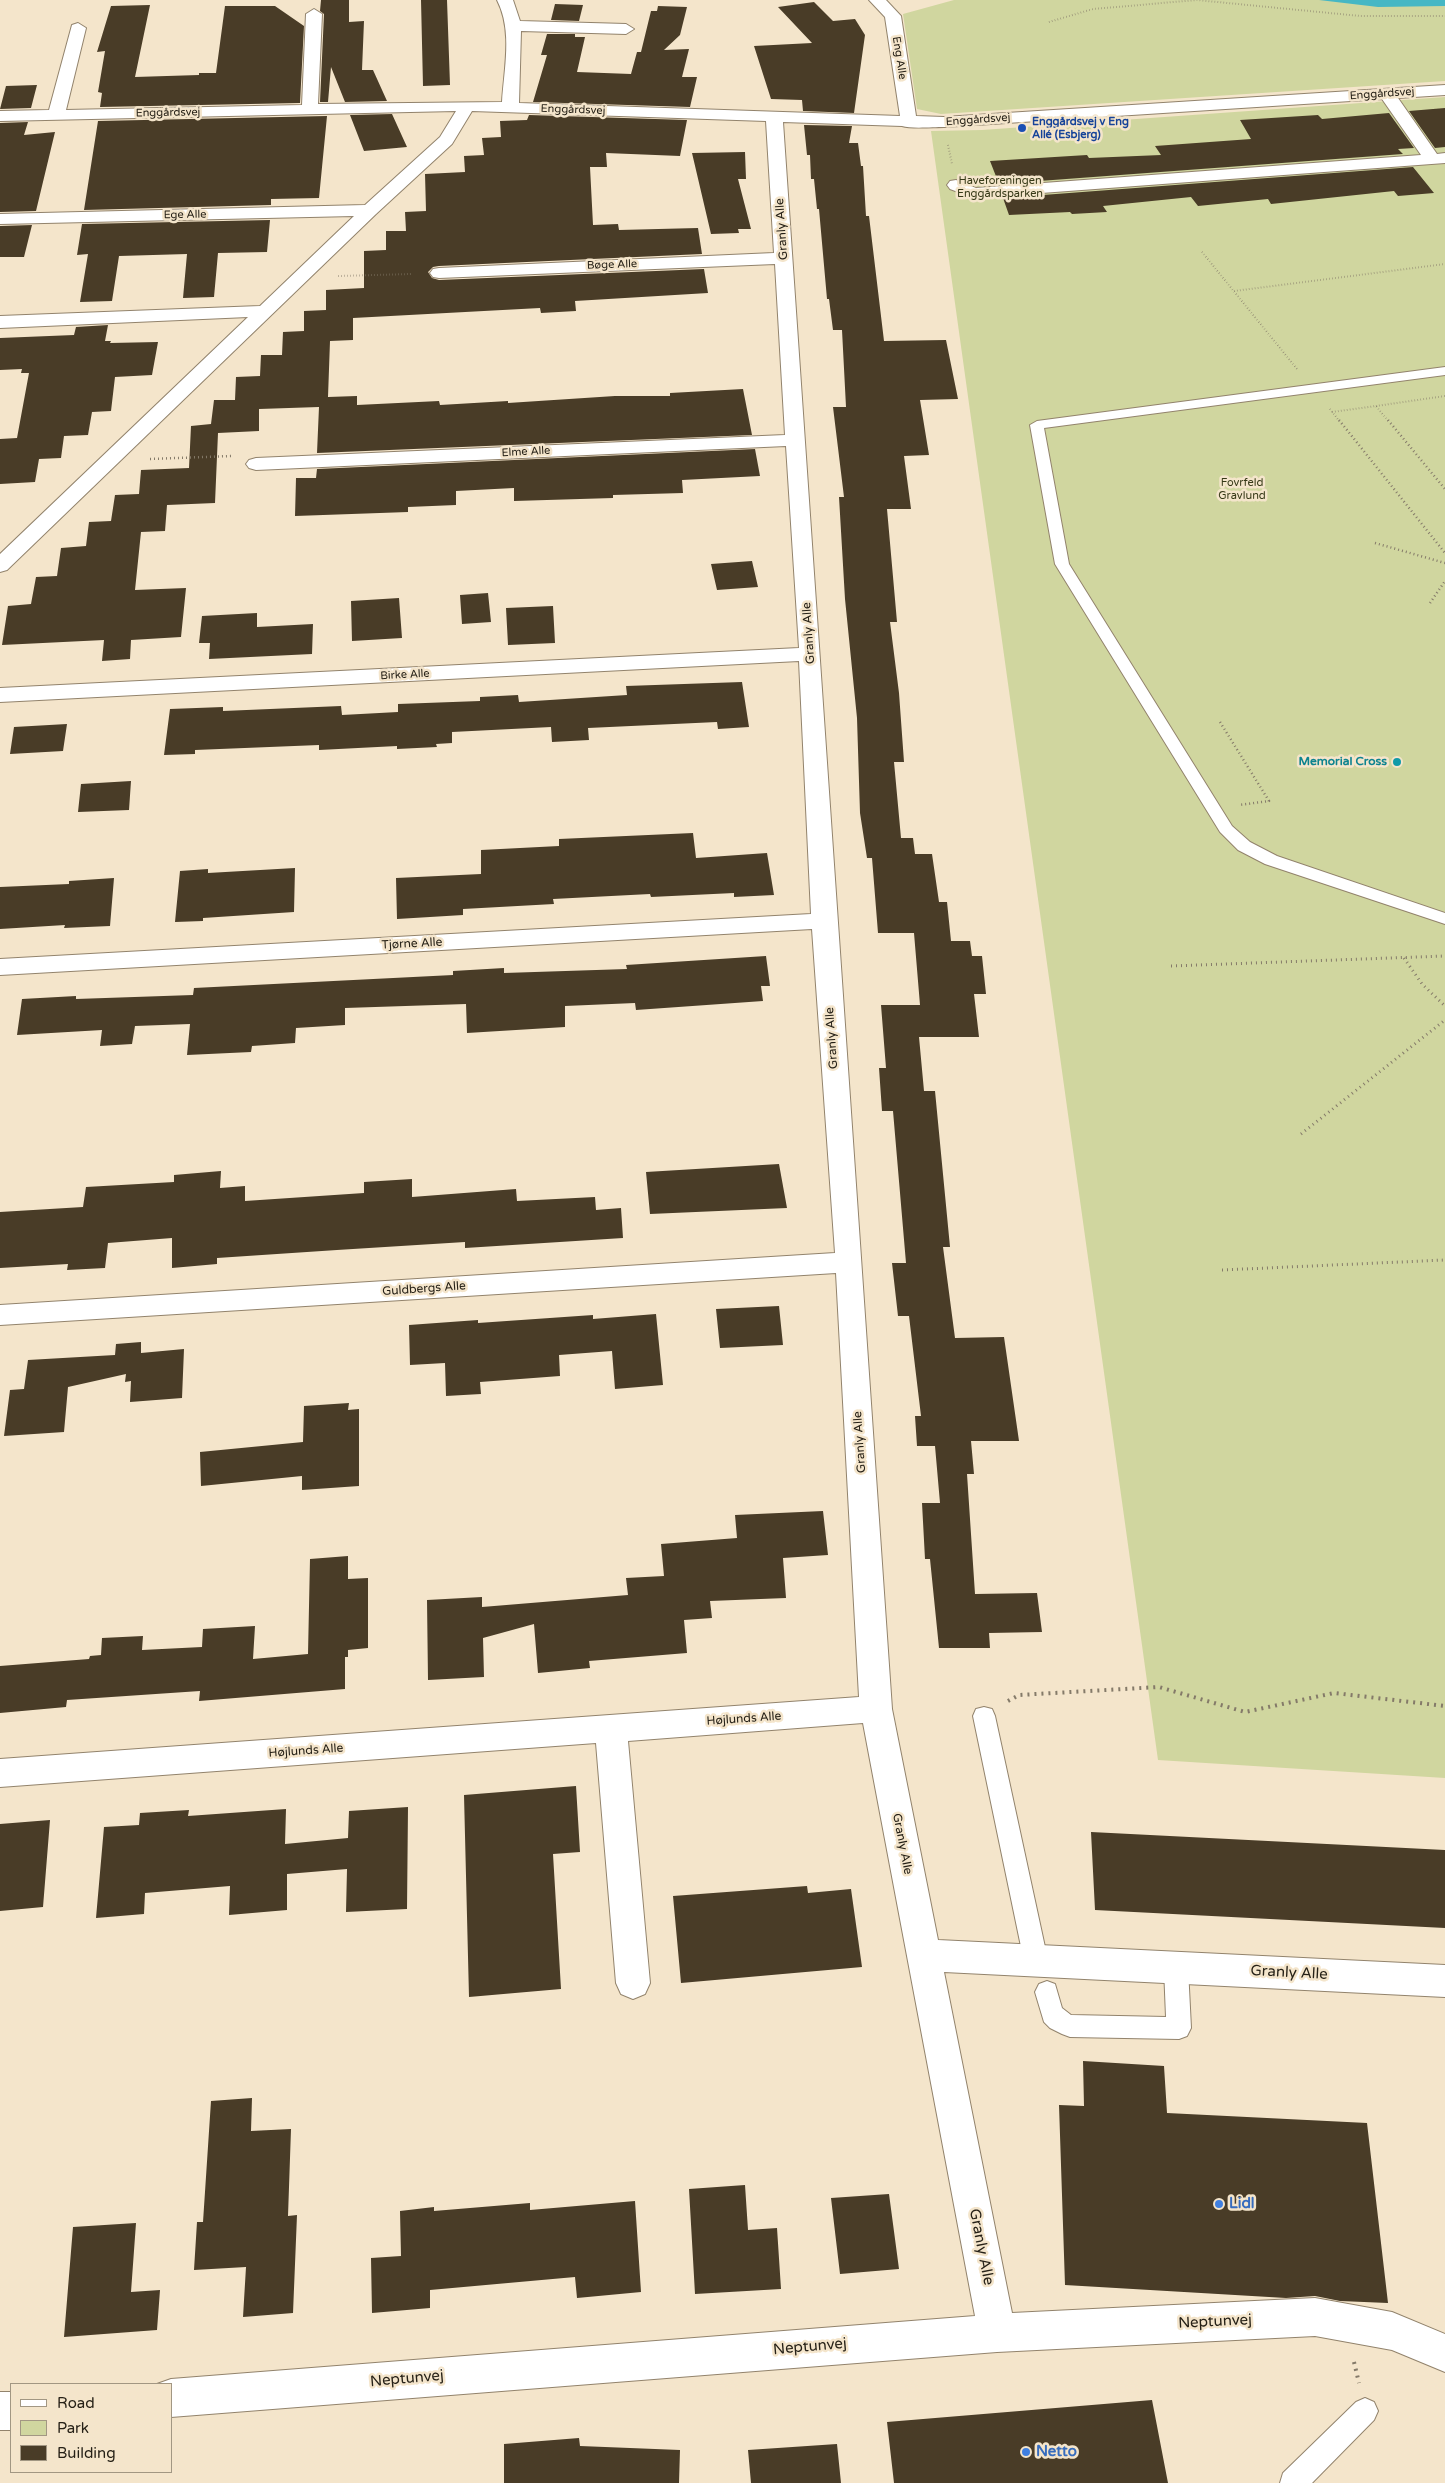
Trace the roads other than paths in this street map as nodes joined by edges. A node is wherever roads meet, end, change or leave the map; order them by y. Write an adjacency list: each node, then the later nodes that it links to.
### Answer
1 (505, 0): 4 (street)
2 (877, 0): 15 (street, Eng Alle)
3 (314, 14): 11 (street)
4 (513, 26): 6 (street); 10 (street)
5 (78, 28): 12 (street)
6 (626, 29)
7 (1445, 90): 8 (street, Enggårdsvej)
8 (1386, 94): 15 (street, Enggårdsvej); 16 (street)
9 (467, 106): 10 (street, Enggårdsvej); 11 (street, Enggårdsvej); 18 (street)
10 (510, 108): 14 (street, Enggårdsvej)
11 (310, 110): 12 (street, Enggårdsvej)
12 (56, 115): 13 (street, Enggårdsvej)
13 (0, 116)
14 (774, 116): 15 (street, Enggårdsvej); 20 (street, Granly Alle)
15 (909, 123)
16 (1438, 158): 17 (street)
17 (956, 184)
18 (370, 210): 19 (street, Ege Alle); 22 (street)
19 (0, 219)
20 (784, 258): 21 (street, Bøge Alle); 25 (street, Granly Alle)
21 (440, 272)
22 (265, 311): 23 (street); 27 (street)
23 (0, 322)
24 (1445, 371): 30 (lane)
25 (796, 440): 26 (street, Elme Alle); 28 (street, Granly Alle)
26 (260, 464)
27 (0, 566)
28 (810, 654): 29 (street, Birke Alle); 31 (street, Granly Alle)
29 (0, 694)
30 (1445, 919)
31 (824, 921): 32 (street, Tjørne Alle); 33 (street, Granly Alle)
32 (0, 968)
33 (848, 1262): 34 (street, Guldbergs Alle); 35 (street, Granly Alle)
34 (0, 1315)
35 (876, 1709): 37 (street, Højlunds Alle); 39 (street, Granly Alle)
36 (984, 1716): 41 (lane)
37 (611, 1728): 38 (street, Højlunds Alle); 43 (street)
38 (0, 1773)
39 (924, 1955): 41 (street, Granly Alle); 44 (street, Granly Alle)
40 (1176, 1968): 41 (street, Granly Alle); 41 (lane); 42 (street, Granly Alle)
41 (1041, 1977)
42 (1445, 1981)
43 (633, 1983)
44 (997, 2333): 45 (street, Neptunvej); 46 (street, Neptunvej)
45 (1445, 2353)
46 (172, 2398)
47 (1365, 2410): 48 (lane)
48 (1293, 2483)

